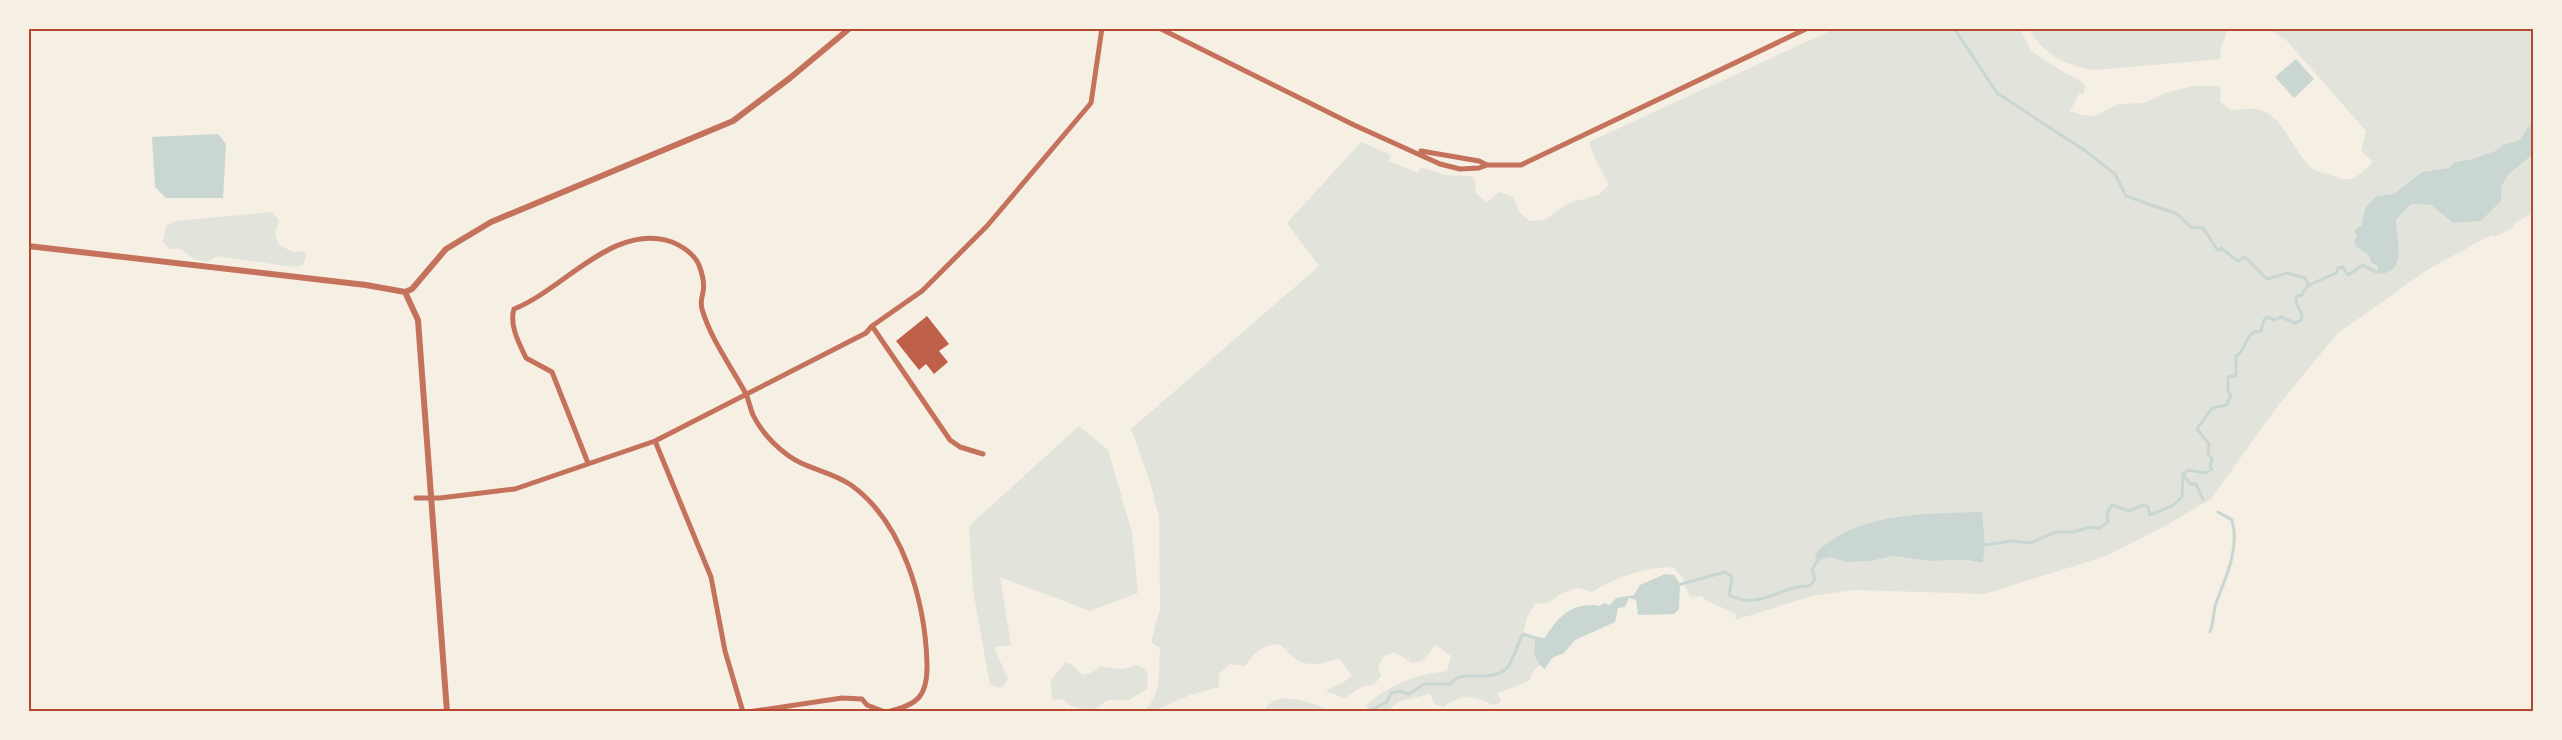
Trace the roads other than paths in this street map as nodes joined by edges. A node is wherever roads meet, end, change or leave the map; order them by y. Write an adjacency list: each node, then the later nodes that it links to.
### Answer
1 (849, 28): 8 (street)
2 (1102, 28): 9 (street)
3 (1160, 28): 5 (street)
4 (1808, 28): 6 (street)
5 (1413, 150): 6 (street); 6 (street)
6 (1487, 165)
7 (28, 246): 8 (street)
8 (405, 292): 15 (street)
9 (872, 326): 10 (street); 12 (street)
10 (747, 396): 11 (street); 13 (street); 19 (street)
11 (655, 441): 13 (street); 17 (street)
12 (983, 454)
13 (588, 463): 15 (street)
14 (416, 498): 15 (street)
15 (431, 498): 16 (street)
16 (447, 711)
17 (743, 711)
18 (748, 711): 19 (street)
19 (886, 711)

